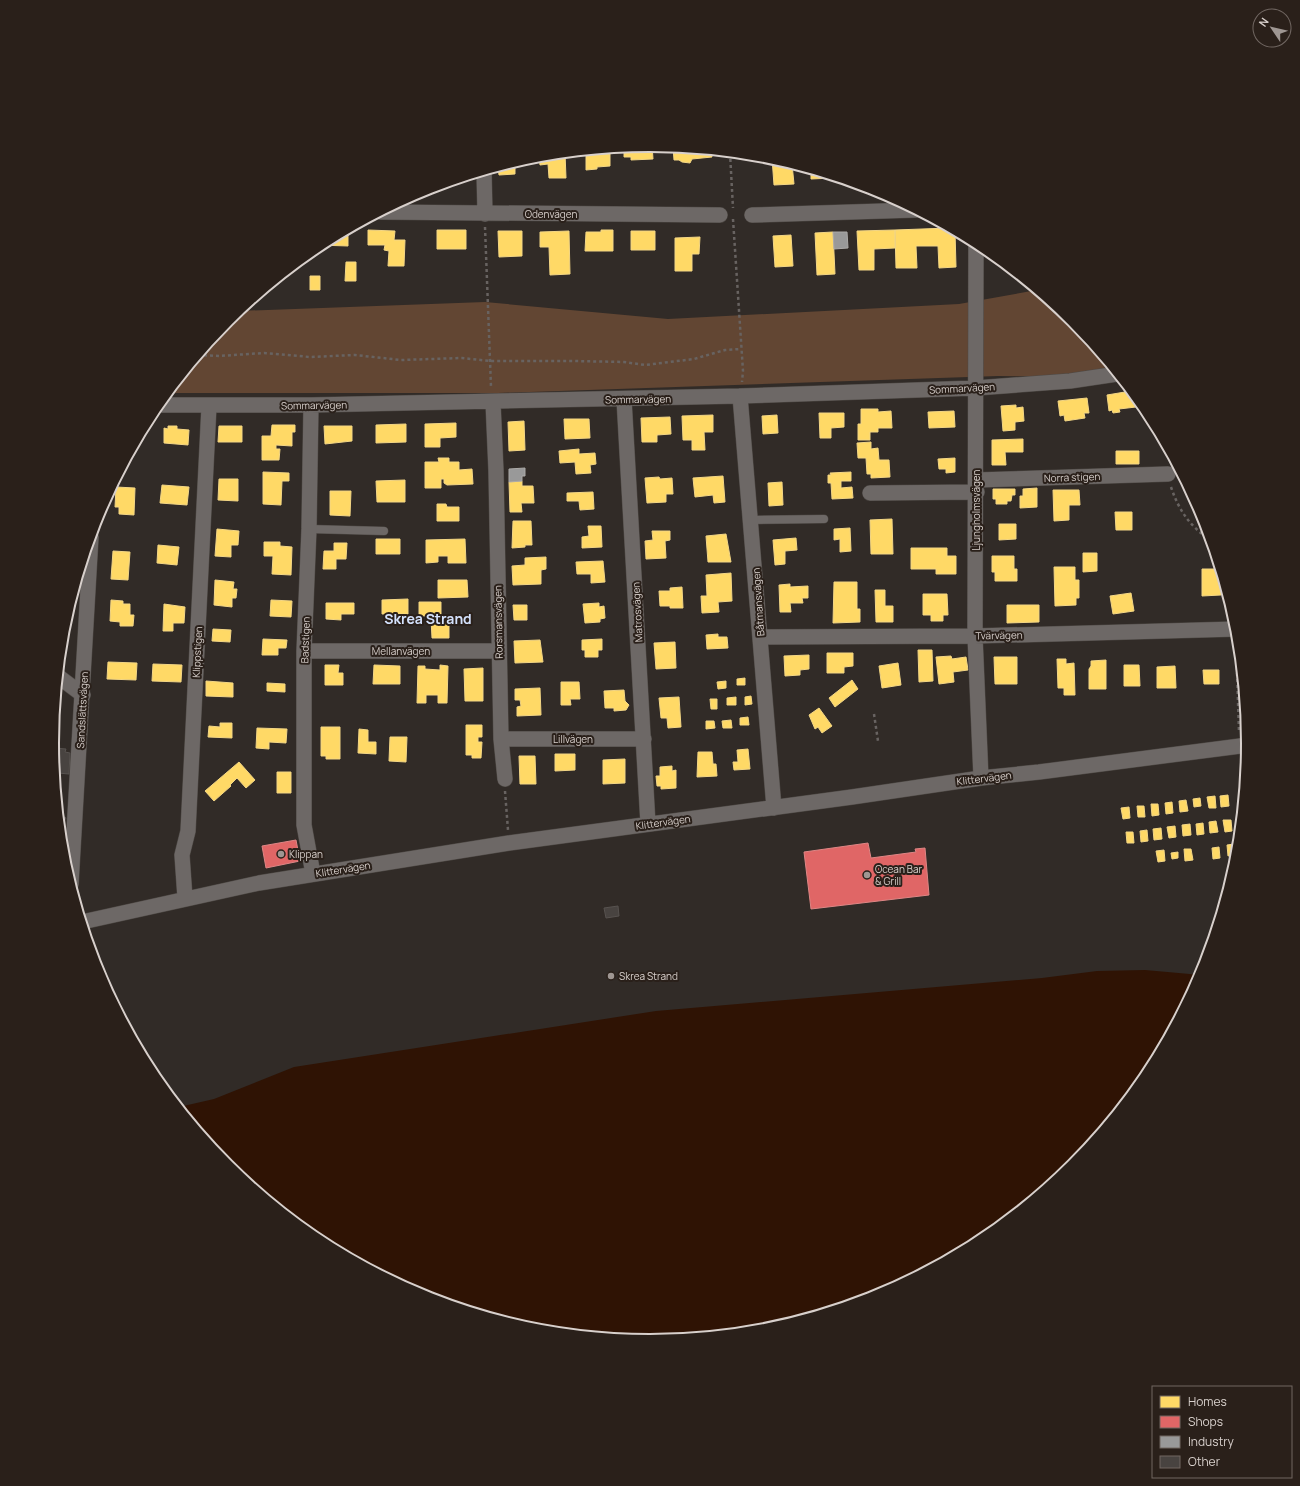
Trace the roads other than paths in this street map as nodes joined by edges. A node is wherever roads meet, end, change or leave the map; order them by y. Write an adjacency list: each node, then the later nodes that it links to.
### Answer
1 (484, 176): 4 (street)
2 (905, 210): 5 (street)
3 (391, 212): 4 (street, Odenvägen)
4 (485, 214): 6 (street, Odenvägen)
5 (752, 214)
6 (729, 215)
7 (976, 251): 9 (street, Ljungholmsvägen)
8 (1112, 375): 9 (street, Sommarvägen)
9 (976, 388): 10 (street, Sommarvägen); 17 (street, Ljungholmsvägen)
10 (740, 396): 11 (street, Sommarvägen); 20 (street, Båtmansvägen)
11 (624, 399): 12 (street, Sommarvägen); 32 (street, Matrosvägen)
12 (492, 402): 14 (street, Sommarvägen); 28 (street, Rorsmansvägen)
13 (166, 405): 15 (street, Sommarvägen)
14 (311, 405): 15 (street, Sommarvägen); 21 (street, Badstigen)
15 (209, 406): 40 (street, Klippstigen)
16 (1168, 474): 17 (street, Norra stigen)
17 (976, 486): 18 (street, Norra stigen); 25 (street, Ljungholmsvägen)
18 (870, 493)
19 (824, 519): 20 (lane)
20 (752, 520): 26 (street, Båtmansvägen)
21 (309, 529): 22 (lane); 27 (street, Badstigen)
22 (384, 531)
23 (90, 552): 30 (street, Sandslättsvägen)
24 (1230, 630): 25 (street, Tvärvägen)
25 (975, 636): 26 (street, Tvärvägen); 34 (street, Ljungholmsvägen)
26 (760, 637): 36 (street, Båtmansvägen)
27 (304, 651): 28 (street, Mellanvägen); 39 (street, Badstigen)
28 (499, 651): 31 (street, Rorsmansvägen)
29 (62, 680): 30 (street)
30 (83, 696): 38 (street, Sandslättsvägen)
31 (501, 739): 32 (street, Lillvägen); 35 (street, Rorsmansvägen)
32 (644, 739): 37 (street, Matrosvägen)
33 (1241, 746): 34 (street, Klittervägen)
34 (981, 778): 36 (street, Klittervägen)
35 (505, 779)
36 (774, 808): 37 (street, Klittervägen)
37 (648, 824): 39 (street, Klittervägen)
38 (72, 867)
39 (313, 874): 40 (street, Klittervägen)
40 (185, 898): 41 (street, Klittervägen)
41 (86, 921)

